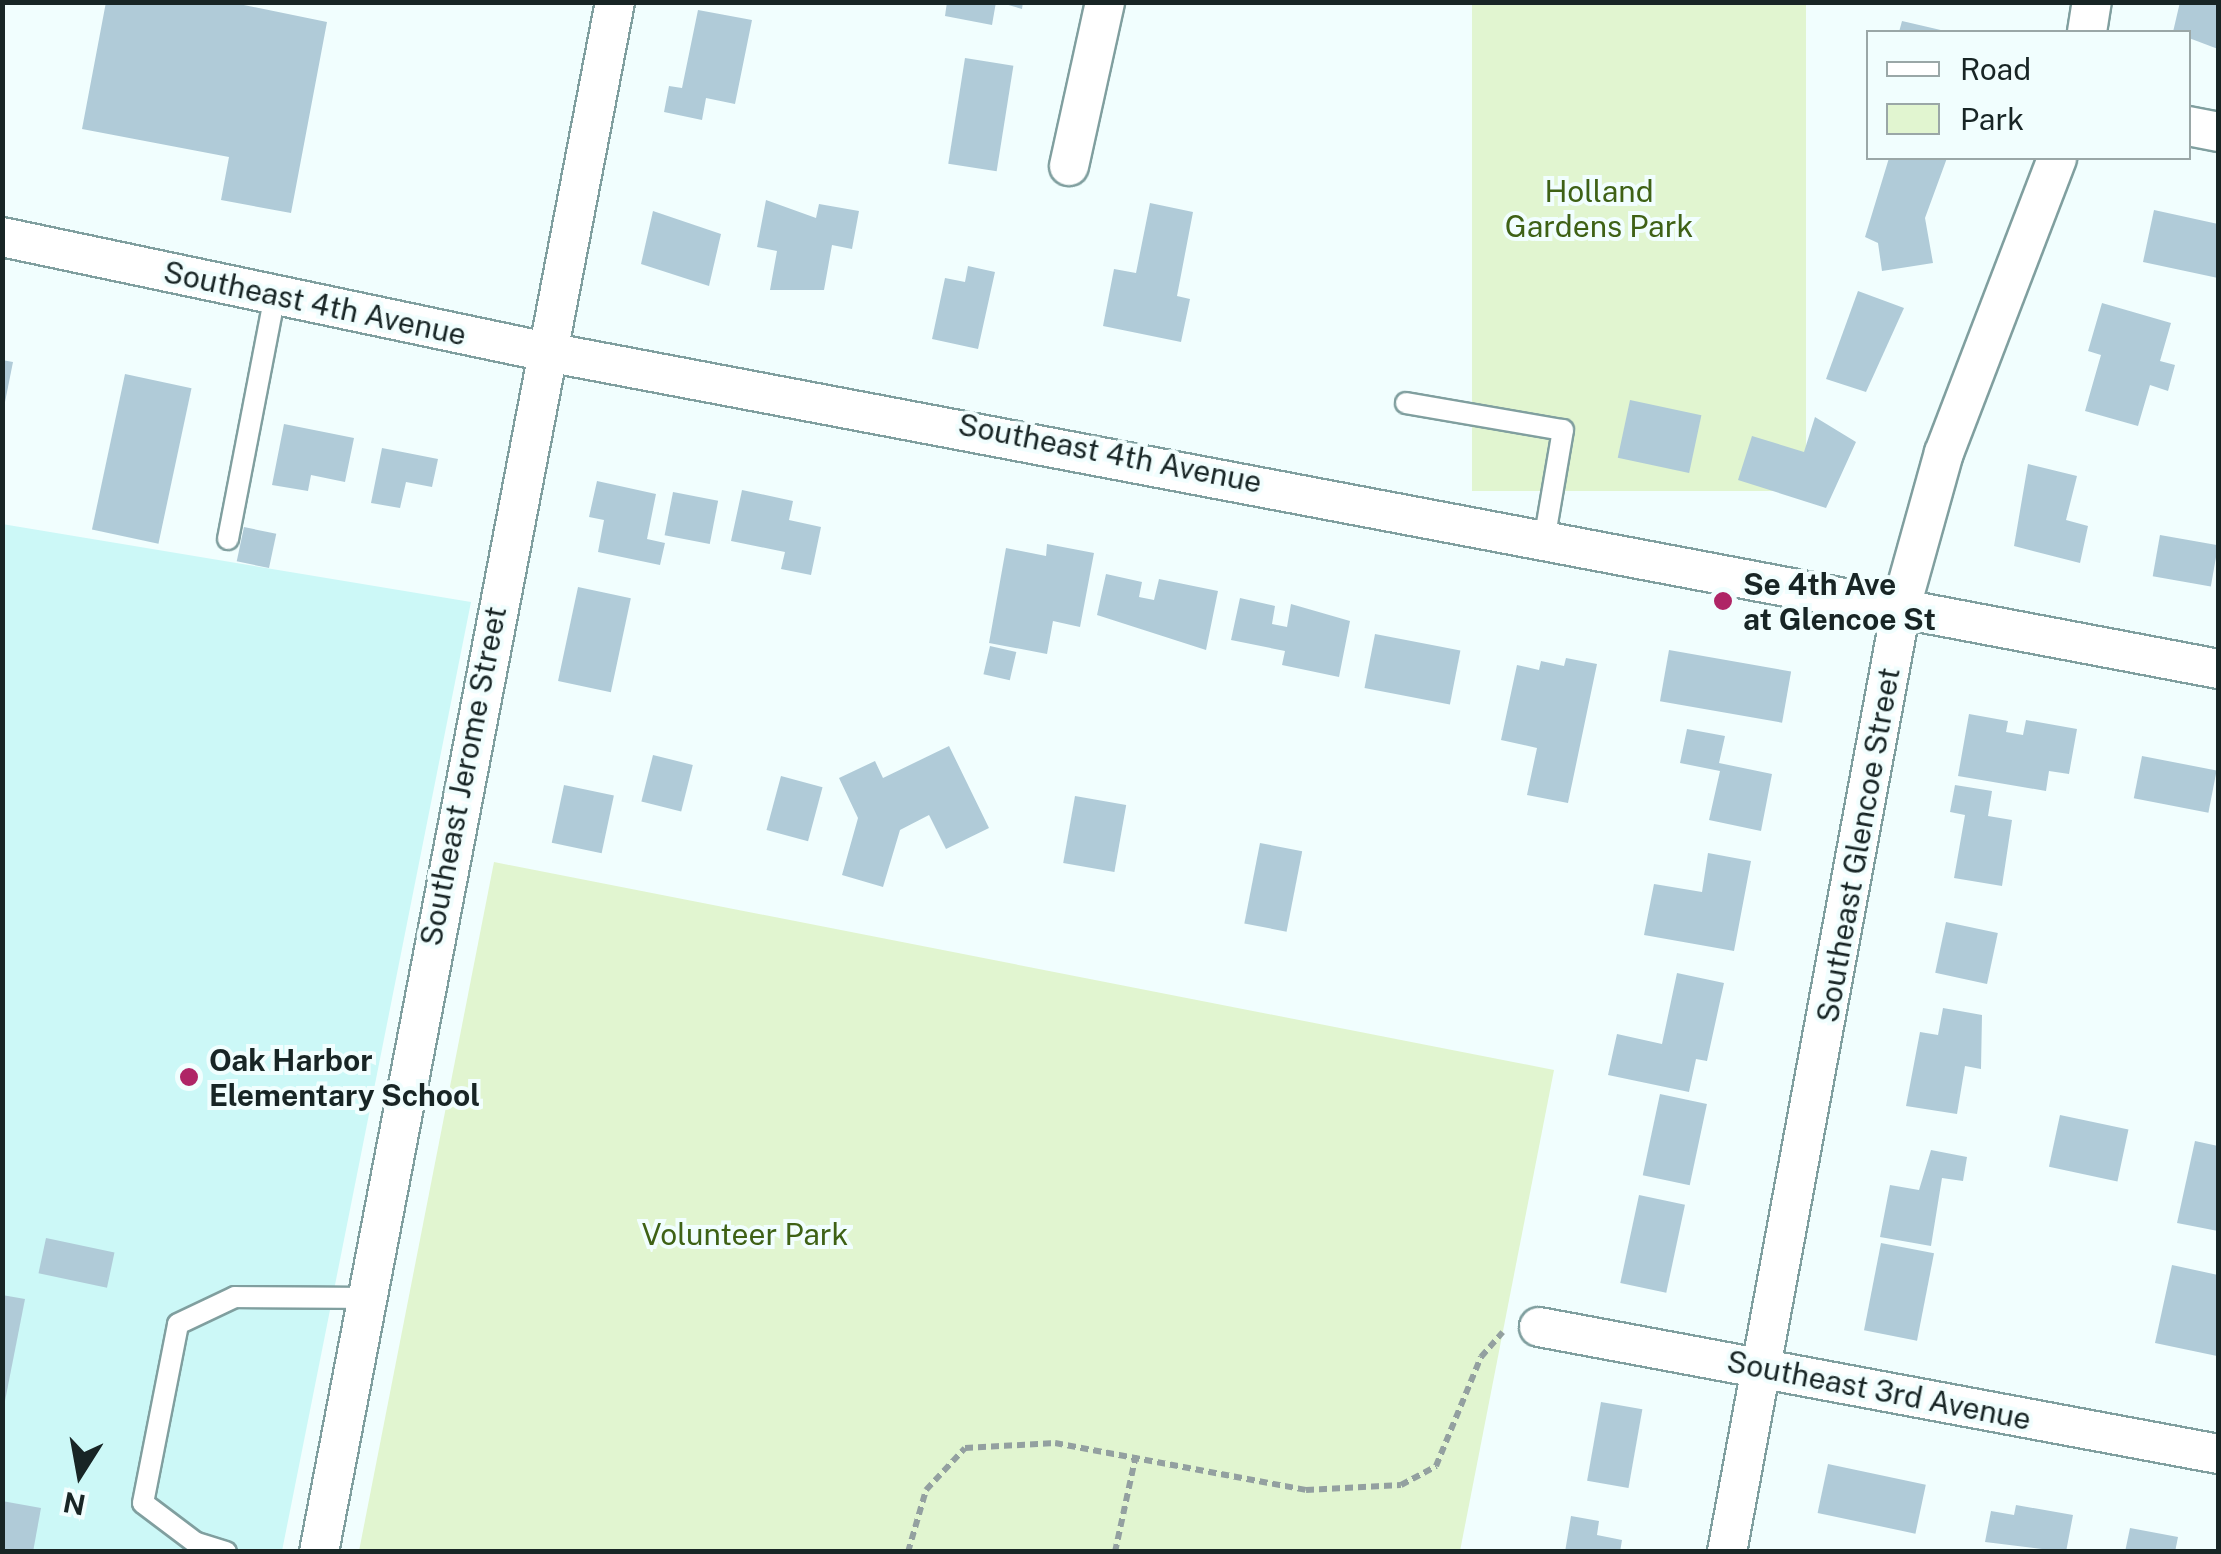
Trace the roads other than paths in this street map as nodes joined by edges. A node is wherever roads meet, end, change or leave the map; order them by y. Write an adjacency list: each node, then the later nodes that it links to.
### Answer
1 (615, 2): 11 (street, Southeast Jerome Street)
2 (1105, 2): 8 (street)
3 (2092, 2): 4 (street)
4 (2086, 30)
5 (2191, 127): 6 (street)
6 (2218, 132)
7 (2056, 160): 15 (street, Southeast Glencoe Street)
8 (1070, 166)
9 (2, 237): 10 (street, Southeast 4th Avenue)
10 (275, 294): 11 (street, Southeast 4th Avenue); 14 (lane)
11 (542, 351): 13 (street, Southeast 4th Avenue); 17 (street, Southeast Jerome Street)
12 (1406, 403): 13 (lane)
13 (1545, 535): 15 (street, Southeast 4th Avenue)
14 (228, 540)
15 (1902, 603): 16 (street, Southeast 4th Avenue); 19 (street, Southeast Glencoe Street)
16 (2218, 669)
17 (366, 1298): 21 (lane); 22 (street, Southeast Jerome Street)
18 (1539, 1327): 19 (street, Southeast 3rd Avenue)
19 (1762, 1368): 20 (street, Southeast 3rd Avenue); 23 (street, Southeast Glencoe Street)
20 (2218, 1454)
21 (226, 1552)
22 (319, 1552)
23 (1727, 1552)

